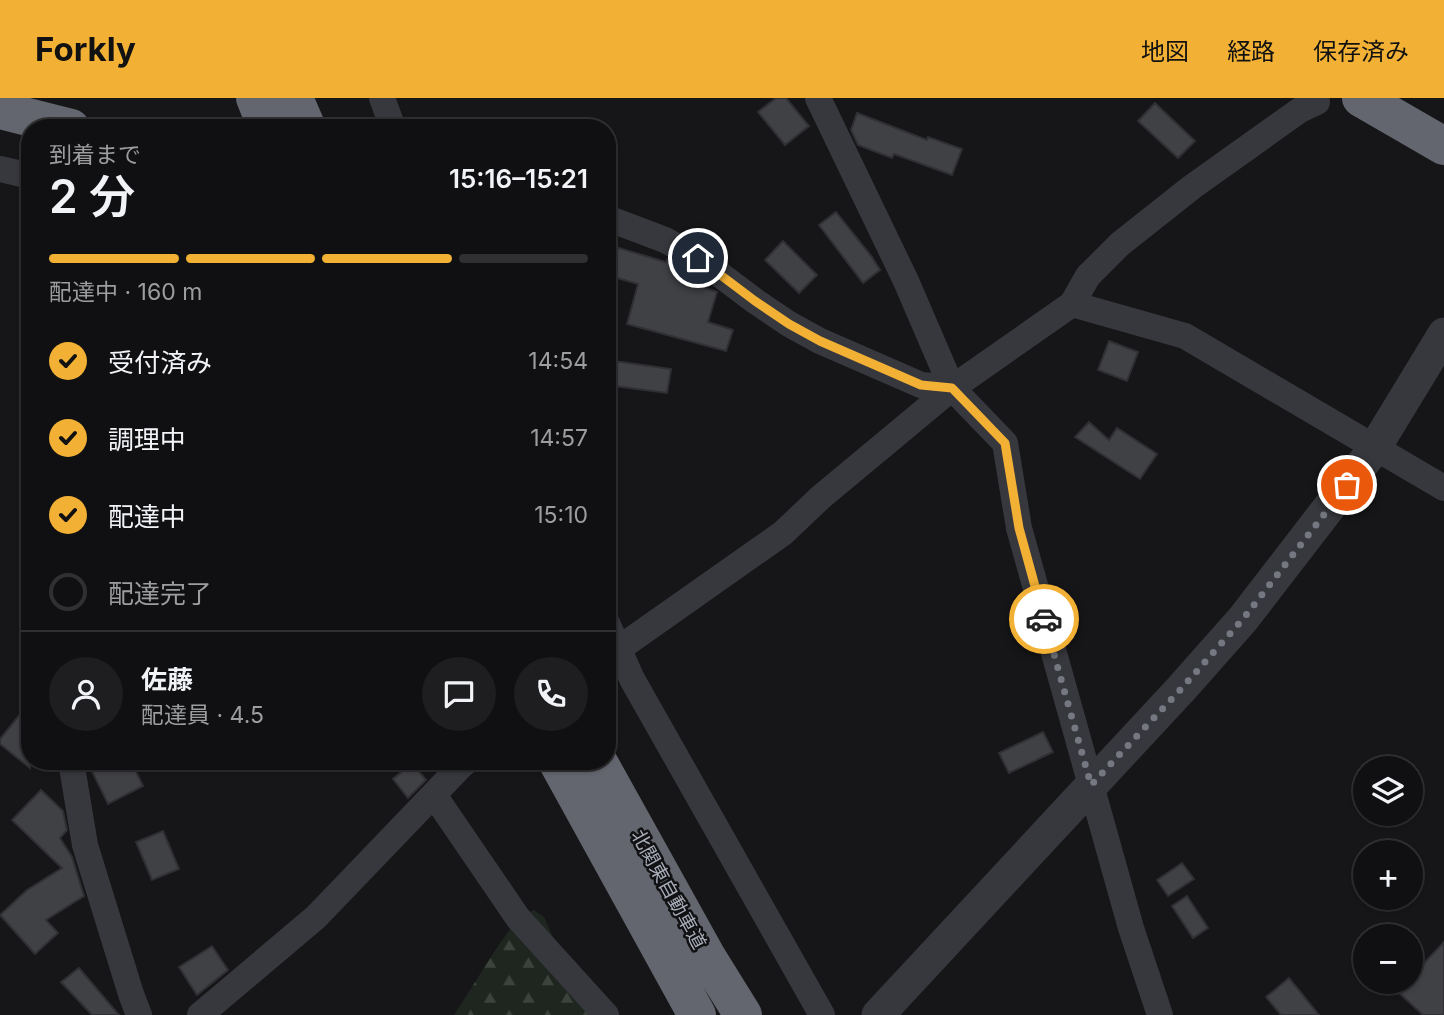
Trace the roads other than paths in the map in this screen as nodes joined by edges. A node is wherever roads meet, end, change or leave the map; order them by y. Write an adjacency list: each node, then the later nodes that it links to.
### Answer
1 (255, 98): 10 (highway)
2 (294, 98): 11 (highway)
3 (318, 98): 12 (highway)
4 (382, 98): 13 (street)
5 (818, 98): 20 (street)
6 (1361, 98): 14 (highway)
7 (1299, 103): 18 (street)
8 (0, 110): 9 (highway)
9 (36, 119)
10 (263, 119)
11 (303, 119)
12 (326, 119)
13 (390, 119)
14 (1444, 146)
15 (0, 169): 16 (street)
16 (21, 174)
17 (616, 221): 20 (street)
18 (1072, 304): 20 (street); 21 (street)
19 (1444, 334): 21 (street)
20 (952, 388): 23 (street); 30 (street)
21 (1374, 449): 22 (street); 30 (street)
22 (1444, 488)
23 (616, 651)
24 (616, 657): 38 (street)
25 (72, 770): 33 (street)
26 (456, 770): 31 (street)
27 (538, 770): 32 (highway)
28 (562, 770): 32 (highway, 北関東自動車道)
29 (603, 770): 37 (highway, 北関東自動車道)
30 (1091, 785): 39 (street); 40 (street)
31 (434, 795): 34 (street); 35 (street)
32 (675, 975): 36 (highway, 北関東自動車道)
33 (139, 1015)
34 (200, 1015)
35 (606, 1015)
36 (697, 1015)
37 (743, 1015)
38 (822, 1015)
39 (878, 1015)
40 (1160, 1015)

